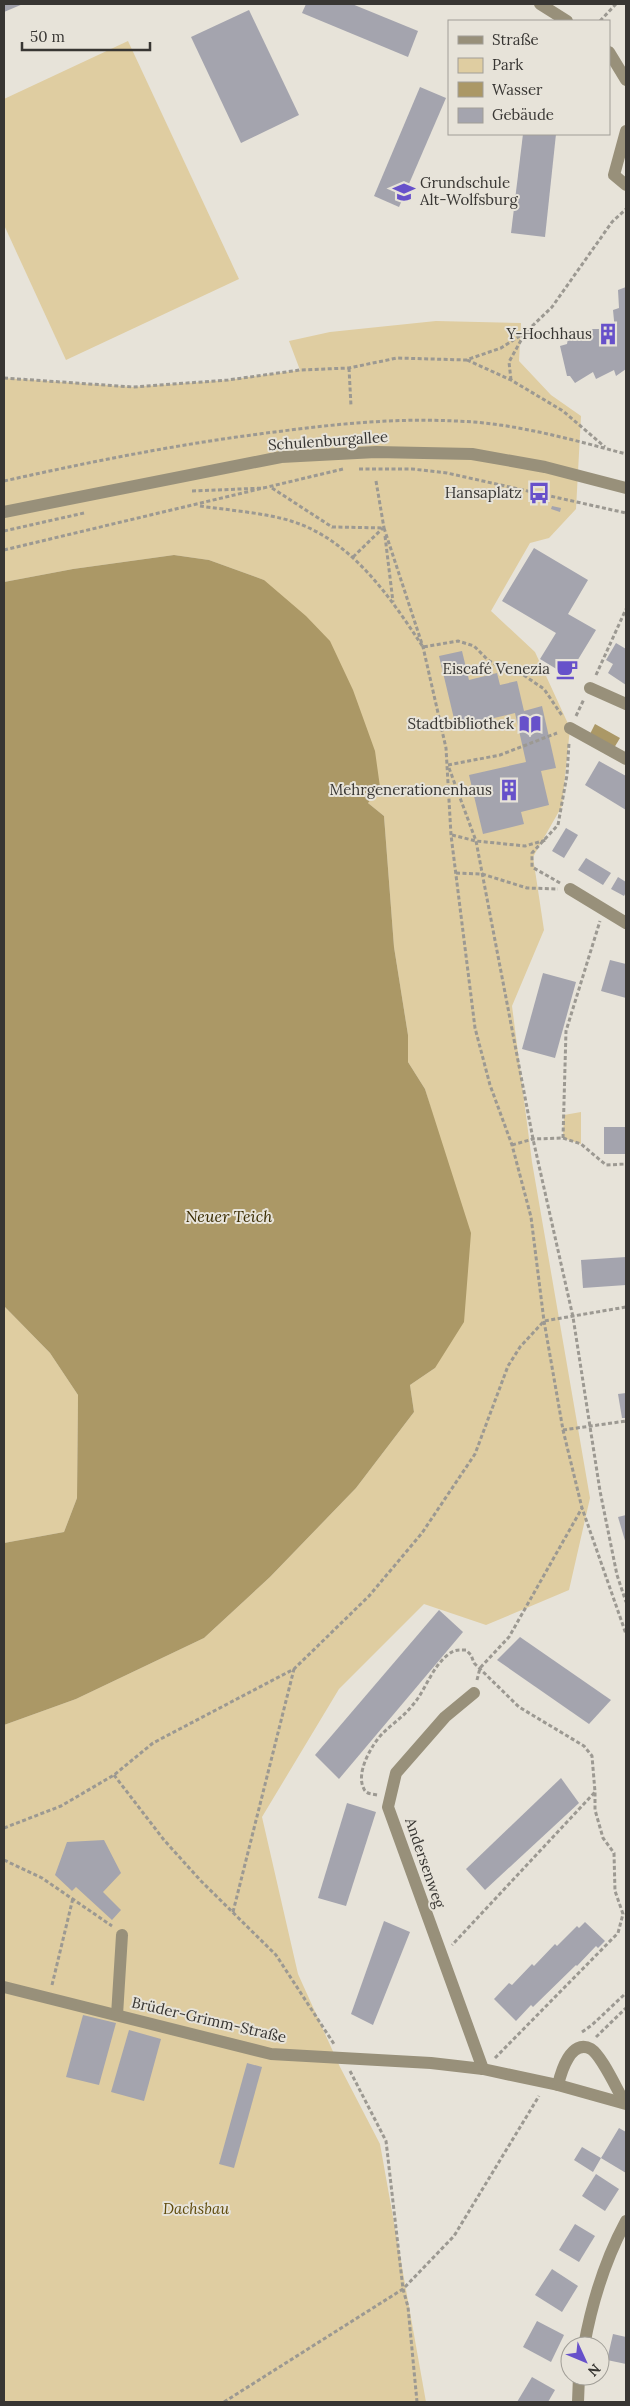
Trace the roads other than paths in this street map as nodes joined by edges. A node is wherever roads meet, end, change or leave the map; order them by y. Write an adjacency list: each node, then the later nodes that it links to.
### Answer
1 (540, 4): 2 (street)
2 (564, 20)
3 (610, 54): 4 (street)
4 (626, 80)
5 (626, 131): 6 (street)
6 (626, 185)
7 (626, 488): 8 (street, Schulenburgallee)
8 (4, 512)
9 (590, 688): 10 (street)
10 (626, 704)
11 (570, 728): 12 (street)
12 (626, 759)
13 (570, 889): 14 (street)
14 (626, 923)
15 (474, 1692): 19 (street, Andersenweg)
16 (122, 1935): 18 (street)
17 (4, 1987): 18 (street, Brüder-Grimm-Straße)
18 (117, 2015): 19 (street, Brüder-Grimm-Straße)
19 (483, 2069): 20 (street, Brüder-Grimm-Straße)
20 (553, 2084): 21 (street, Brüder-Grimm-Straße); 21 (street, Brüder-Grimm-Straße)
21 (625, 2103)
22 (626, 2221): 23 (street)
23 (586, 2336)
24 (579, 2386): 25 (street)
25 (578, 2402)

